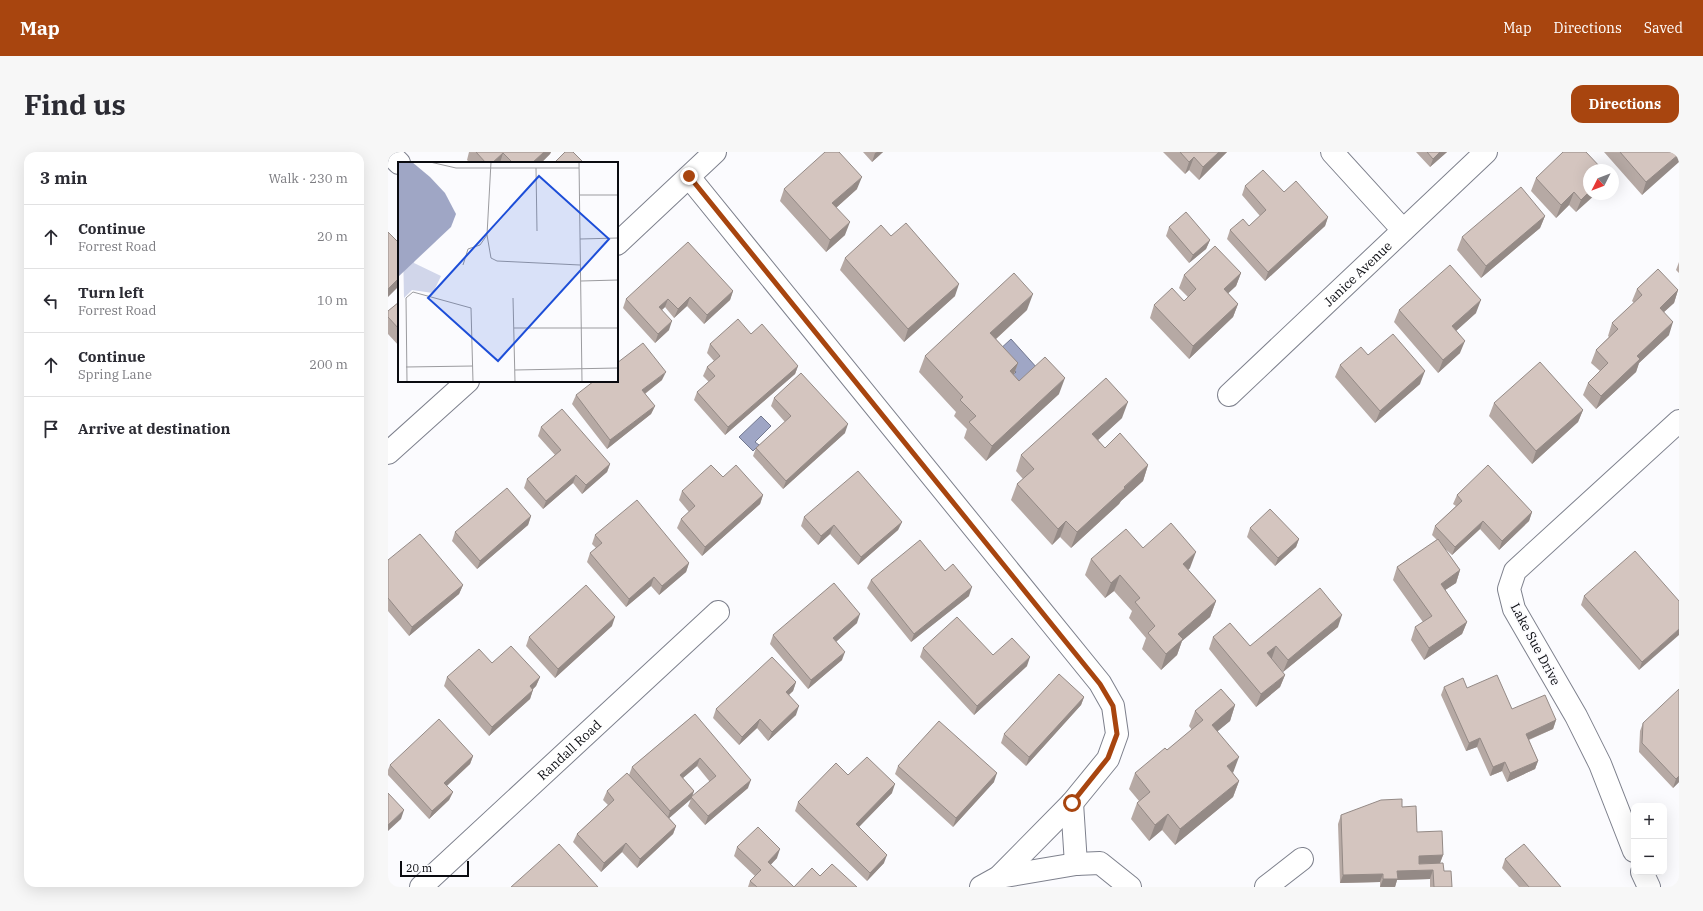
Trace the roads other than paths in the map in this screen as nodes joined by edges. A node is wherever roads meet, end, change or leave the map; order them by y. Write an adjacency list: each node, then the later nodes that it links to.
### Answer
1 (388, 152): 5 (street)
2 (715, 152): 6 (street)
3 (1332, 152): 7 (street)
4 (1486, 152): 7 (street, Janice Avenue)
5 (398, 163)
6 (689, 176): 8 (street); 14 (street)
7 (1403, 230): 10 (street, Janice Avenue)
8 (618, 243)
9 (467, 382): 12 (street)
10 (1229, 395)
11 (1679, 421): 15 (street, Lake Sue Drive)
12 (388, 454)
13 (718, 612): 20 (street, Randall Road)
14 (1072, 803): 17 (street); 19 (street)
15 (1631, 843)
16 (1302, 859): 22 (street)
17 (1076, 864): 19 (street); 21 (street)
18 (1643, 875): 23 (street)
19 (990, 882)
20 (421, 887)
21 (1130, 887)
22 (1266, 887)
23 (1649, 887)

